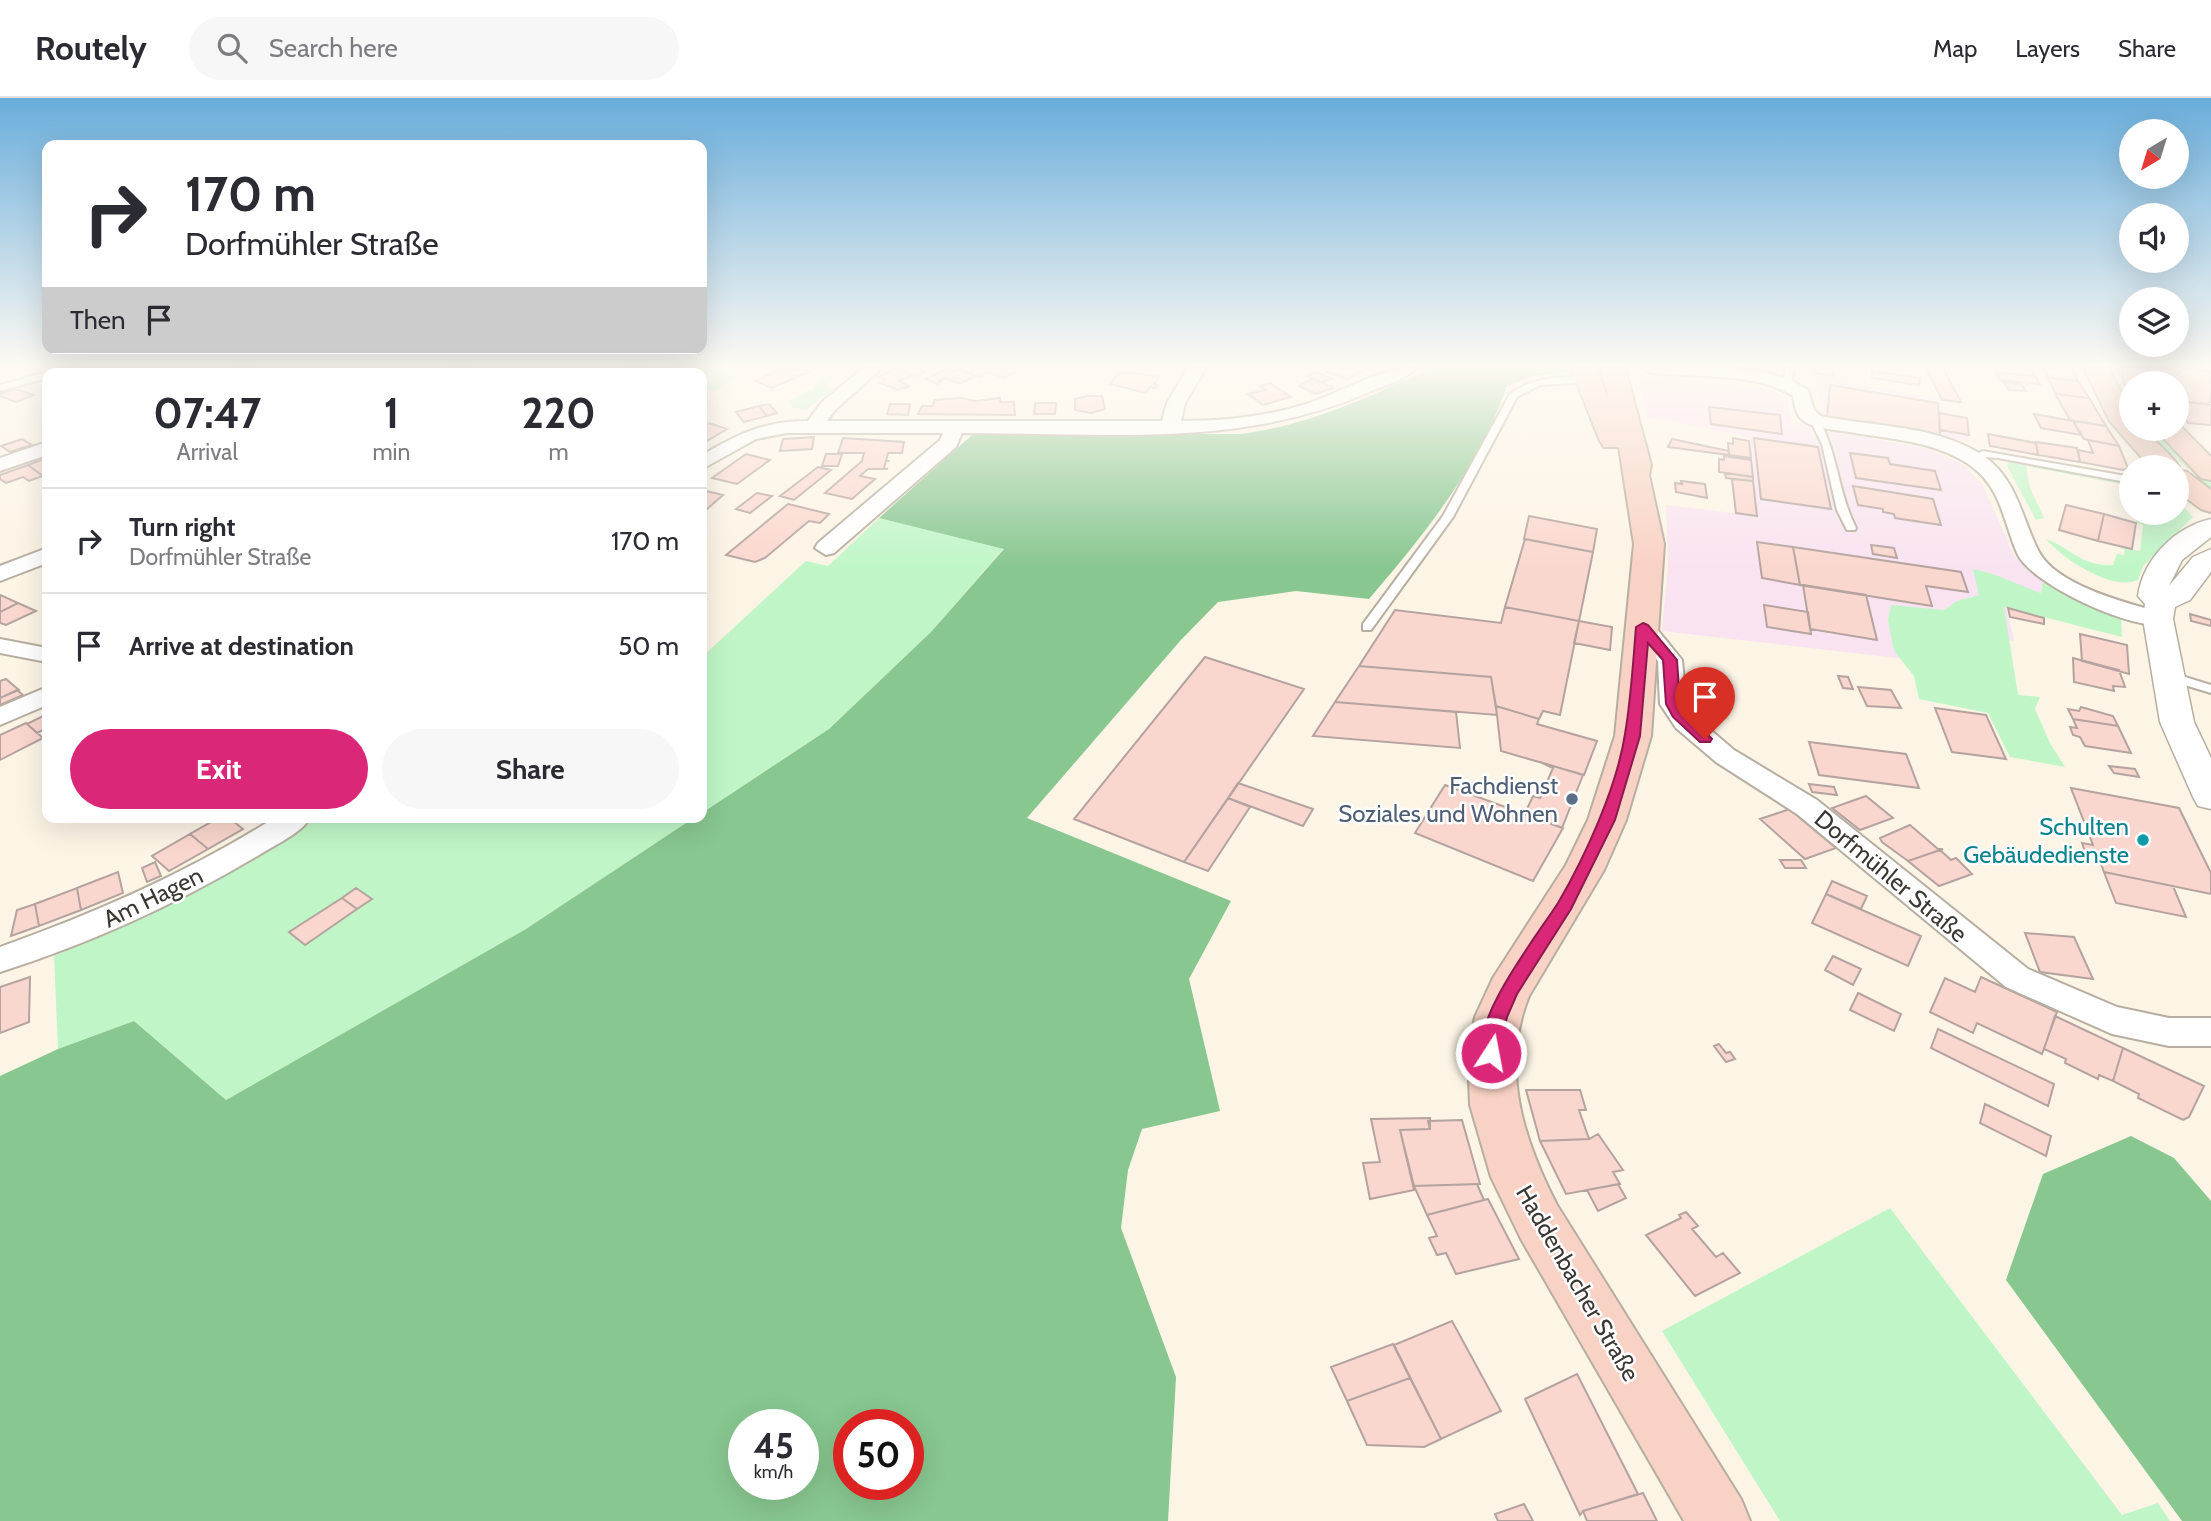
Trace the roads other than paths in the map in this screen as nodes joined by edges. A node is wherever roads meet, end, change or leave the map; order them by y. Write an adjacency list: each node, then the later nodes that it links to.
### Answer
1 (753, 434): 13 (street)
2 (952, 434): 22 (street)
3 (1492, 434): 27 (lane)
4 (1611, 434): 16 (main road, Haddenbacher Straße)
5 (1630, 434): 16 (main road, Haddenbacher Straße)
6 (1822, 434): 21 (lane)
7 (1890, 434): 12 (street)
8 (2135, 434): 11 (main road)
9 (2180, 441): 15 (main road)
10 (42, 450): 14 (street)
11 (2154, 455)
12 (1972, 458): 17 (lane); 26 (street)
13 (707, 460)
14 (0, 465)
15 (2211, 472)
16 (1635, 475): 28 (main road, Haddenbacher Straße)
17 (2119, 478)
18 (2189, 487): 19 (main road)
19 (2211, 503)
20 (2211, 527): 26 (street)
21 (1851, 528)
22 (826, 548)
23 (42, 557): 25 (street)
24 (2211, 558): 26 (street)
25 (0, 574)
26 (2159, 611): 31 (street)
27 (1367, 627)
28 (1643, 627): 38 (street, Dorfmühler Straße); 39 (main road, Haddenbacher Straße)
29 (0, 646): 30 (street)
30 (42, 654)
31 (2167, 675): 32 (lane); 35 (street)
32 (2211, 689)
33 (42, 697): 34 (street)
34 (0, 717)
35 (2211, 797)
36 (287, 823): 37 (street, Am Hagen)
37 (0, 960)
38 (2211, 1032)
39 (1719, 1521)

